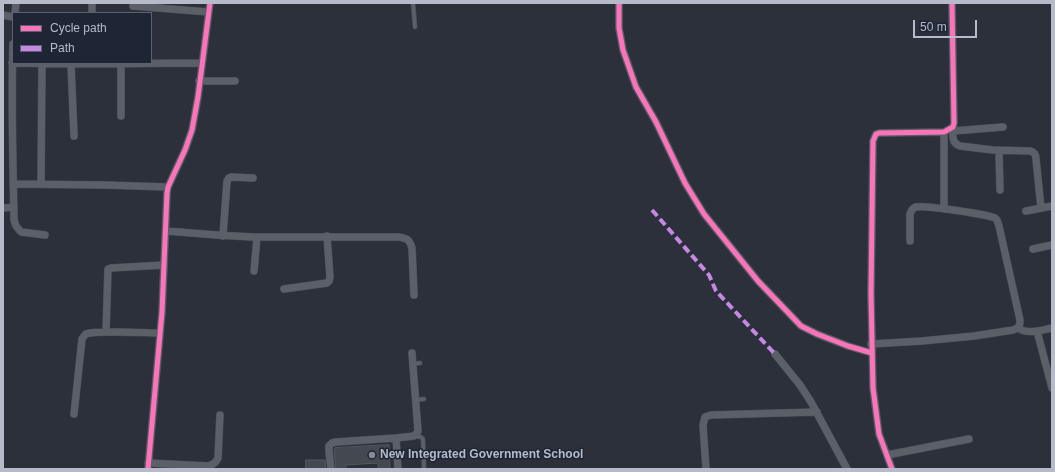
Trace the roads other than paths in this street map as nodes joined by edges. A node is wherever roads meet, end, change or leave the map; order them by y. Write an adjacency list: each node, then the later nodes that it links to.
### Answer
1 (210, 3): 6 (street)
2 (413, 3): 7 (lane)
3 (619, 3): 52 (street)
4 (952, 3): 18 (street)
5 (133, 6): 6 (street)
6 (208, 12): 10 (street)
7 (415, 27)
8 (12, 63): 23 (street)
9 (152, 63): 10 (street)
10 (201, 63): 14 (street)
11 (42, 64): 12 (street); 24 (street)
12 (71, 64): 20 (street)
13 (121, 64): 16 (street)
14 (199, 81): 15 (street); 25 (street)
15 (235, 81)
16 (121, 116)
17 (1003, 128): 18 (street)
18 (953, 129): 19 (street); 21 (street)
19 (944, 132): 31 (street); 50 (street)
20 (74, 136)
21 (999, 150): 26 (street); 30 (street)
22 (253, 178): 35 (street)
23 (13, 184): 24 (street); 28 (street)
24 (40, 184): 25 (street)
25 (168, 187): 33 (street)
26 (1000, 190)
27 (1052, 206): 30 (street)
28 (14, 207): 29 (street); 34 (street)
29 (3, 208)
30 (1041, 208): 32 (street)
31 (944, 209): 38 (street); 45 (street)
32 (1026, 211)
33 (166, 231): 35 (street); 41 (street)
34 (45, 235)
35 (223, 236): 37 (street)
36 (327, 236): 37 (street); 43 (street); 44 (street)
37 (257, 237): 42 (street)
38 (910, 241)
39 (1052, 245): 40 (street)
40 (1034, 249)
41 (164, 265): 48 (street); 49 (street)
42 (254, 271)
43 (284, 288)
44 (414, 295)
45 (1018, 328): 47 (street); 50 (street)
46 (1052, 328): 47 (street)
47 (1037, 331): 54 (street)
48 (106, 332): 49 (street); 58 (street)
49 (160, 333): 64 (street)
50 (871, 344): 52 (street)
51 (412, 353): 56 (street)
52 (872, 353): 63 (street)
53 (775, 354): 57 (street)
54 (1052, 388)
55 (424, 399): 56 (lane)
56 (415, 400): 60 (street)
57 (817, 412): 68 (street); 69 (street)
58 (74, 414)
59 (220, 415): 64 (street)
60 (414, 436): 61 (street); 67 (lane)
61 (396, 438): 65 (street); 66 (street)
62 (969, 439): 63 (street)
63 (887, 455): 70 (street)
64 (148, 466)
65 (330, 469)
66 (398, 469)
67 (424, 469)
68 (706, 469)
69 (846, 469)
70 (892, 469)

